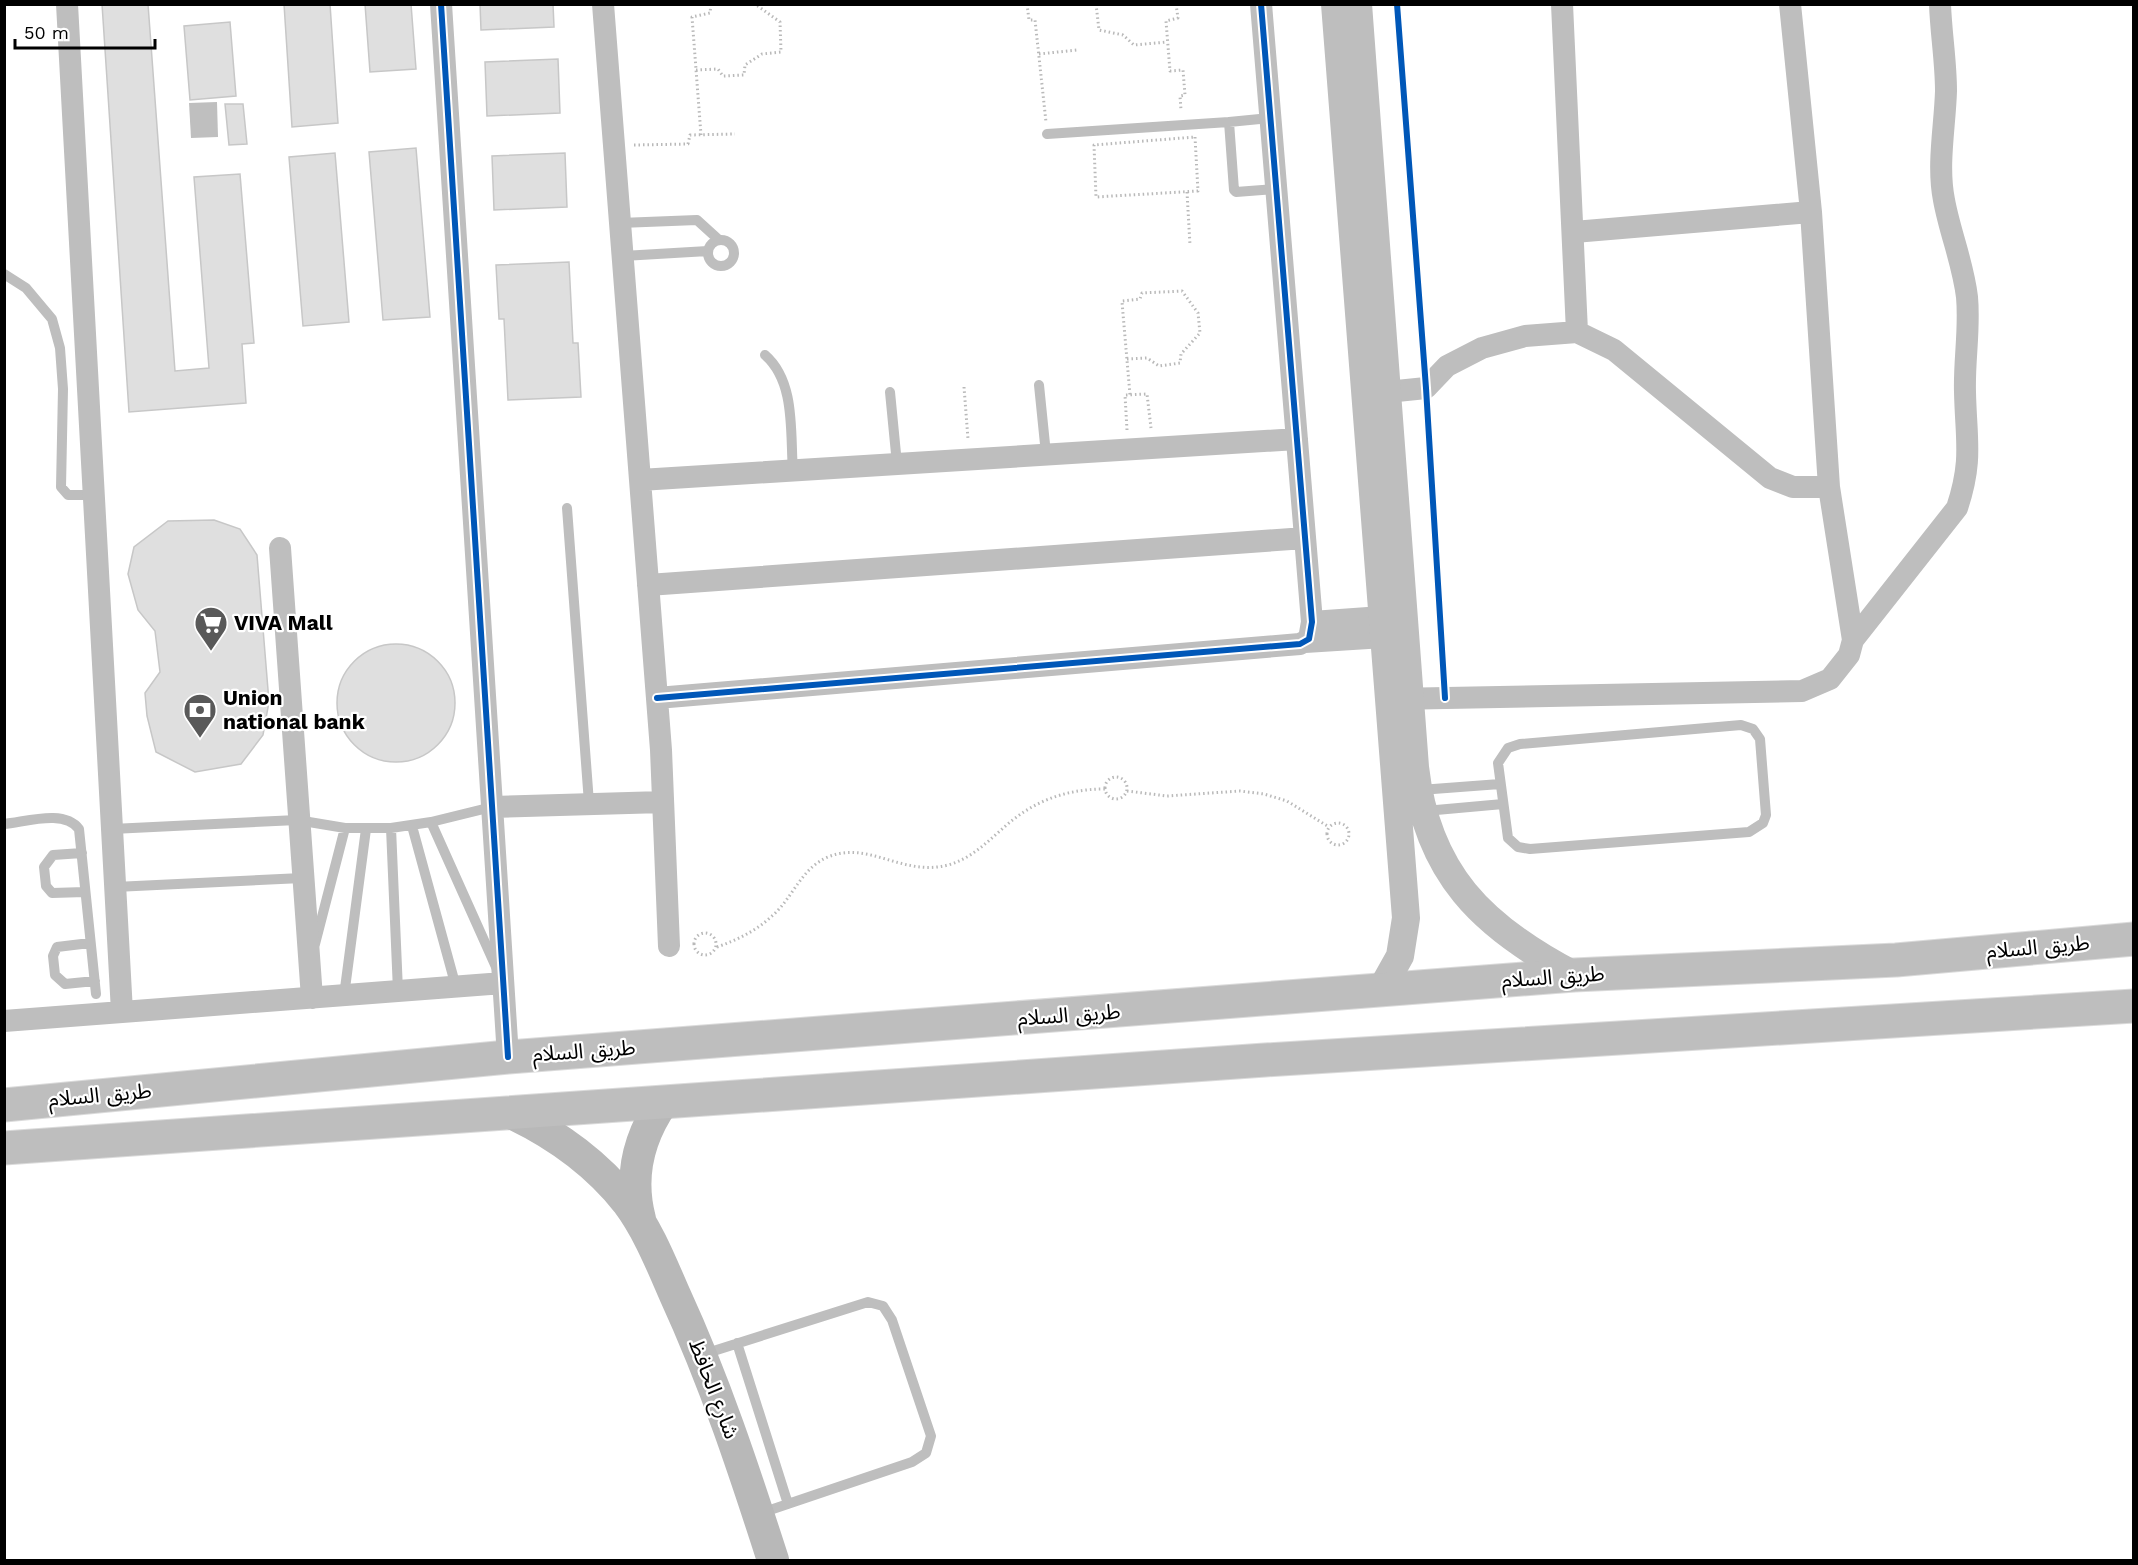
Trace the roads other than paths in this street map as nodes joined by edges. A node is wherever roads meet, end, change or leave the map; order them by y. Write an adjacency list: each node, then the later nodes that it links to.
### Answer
1 (68, 4): 32 (street)
2 (441, 4): 47 (street)
3 (603, 4): 15 (street)
4 (1261, 4): 10 (street)
5 (1335, 4): 37 (street)
6 (1358, 4): 25 (street)
7 (1562, 4): 16 (street)
8 (1790, 4): 14 (street)
9 (1940, 4): 39 (street)
10 (1270, 118): 11 (lane); 13 (street)
11 (1229, 122): 12 (lane); 13 (lane)
12 (1047, 134)
13 (1276, 189): 26 (street)
14 (1811, 212): 16 (street); 31 (street)
15 (620, 223): 17 (lane); 19 (street)
16 (1574, 232): 21 (street)
17 (719, 240): 18 (lane); 18 (lane)
18 (708, 251): 19 (lane)
19 (622, 256): 30 (street)
20 (4, 274): 32 (lane)
21 (1577, 332): 25 (street); 31 (street)
22 (765, 355): 29 (lane)
23 (1040, 385): 27 (lane)
24 (890, 392): 28 (lane)
25 (1387, 392): 41 (street)
26 (1297, 439): 27 (street); 34 (street)
27 (1046, 454): 28 (street)
28 (897, 464): 29 (street)
29 (793, 471): 30 (street)
30 (640, 480): 36 (street)
31 (1829, 487): 39 (street)
32 (93, 495): 54 (street)
33 (567, 508): 44 (lane)
34 (1305, 538): 36 (street); 38 (street)
35 (280, 548): 48 (street)
36 (648, 585): 40 (street)
37 (1383, 627): 38 (street); 41 (street)
38 (1309, 632): 40 (street)
39 (1853, 640): 41 (street)
40 (657, 698): 45 (street)
41 (1399, 699): 43 (street); 58 (street)
42 (1500, 784): 43 (lane); 46 (lane); 46 (lane)
43 (1420, 801): 46 (lane); 57 (street)
44 (589, 802): 45 (street); 47 (street)
45 (663, 802): 64 (street)
46 (1503, 804)
47 (492, 807): 49 (lane); 68 (street)
48 (297, 820): 52 (lane); 54 (lane); 59 (street)
49 (431, 822): 51 (lane); 68 (lane)
50 (4, 824): 56 (lane)
51 (412, 826): 53 (lane); 69 (lane)
52 (345, 828): 55 (lane); 65 (lane)
53 (391, 828): 55 (lane); 71 (lane)
54 (112, 829): 60 (street)
55 (366, 829): 73 (lane)
56 (82, 853): 61 (lane); 61 (lane)
57 (1446, 868): 58 (street); 66 (street)
58 (1404, 875): 70 (street)
59 (302, 878): 60 (lane); 65 (street)
60 (115, 887): 76 (street)
61 (86, 892): 63 (lane)
62 (2133, 939): 66 (main road, طريق السلام)
63 (90, 943): 67 (lane); 67 (lane)
64 (669, 946)
65 (309, 968): 74 (street)
66 (1574, 975): 70 (main road, طريق السلام)
67 (95, 981): 72 (lane)
68 (503, 983): 69 (street); 78 (street)
69 (456, 987): 71 (street)
70 (1381, 990): 78 (main road, طريق السلام)
71 (398, 991): 73 (street)
72 (96, 994)
73 (344, 996): 74 (street)
74 (312, 998): 76 (street)
75 (2133, 1006): 79 (main road)
76 (122, 1012): 77 (street)
77 (4, 1021)
78 (508, 1057): 80 (main road, طريق السلام)
79 (663, 1102): 81 (main road); 83 (main road, شارع الحافظ)
80 (4, 1104)
81 (513, 1114): 82 (main road); 83 (main road, شارع الحافظ)
82 (4, 1148)
83 (641, 1223): 85 (main road, شارع الحافظ)
84 (737, 1343): 85 (lane); 86 (lane); 86 (lane)
85 (702, 1355): 87 (main road, شارع الحافظ)
86 (788, 1503): 87 (lane)
87 (758, 1514): 88 (main road, شارع الحافظ)
88 (772, 1560)

